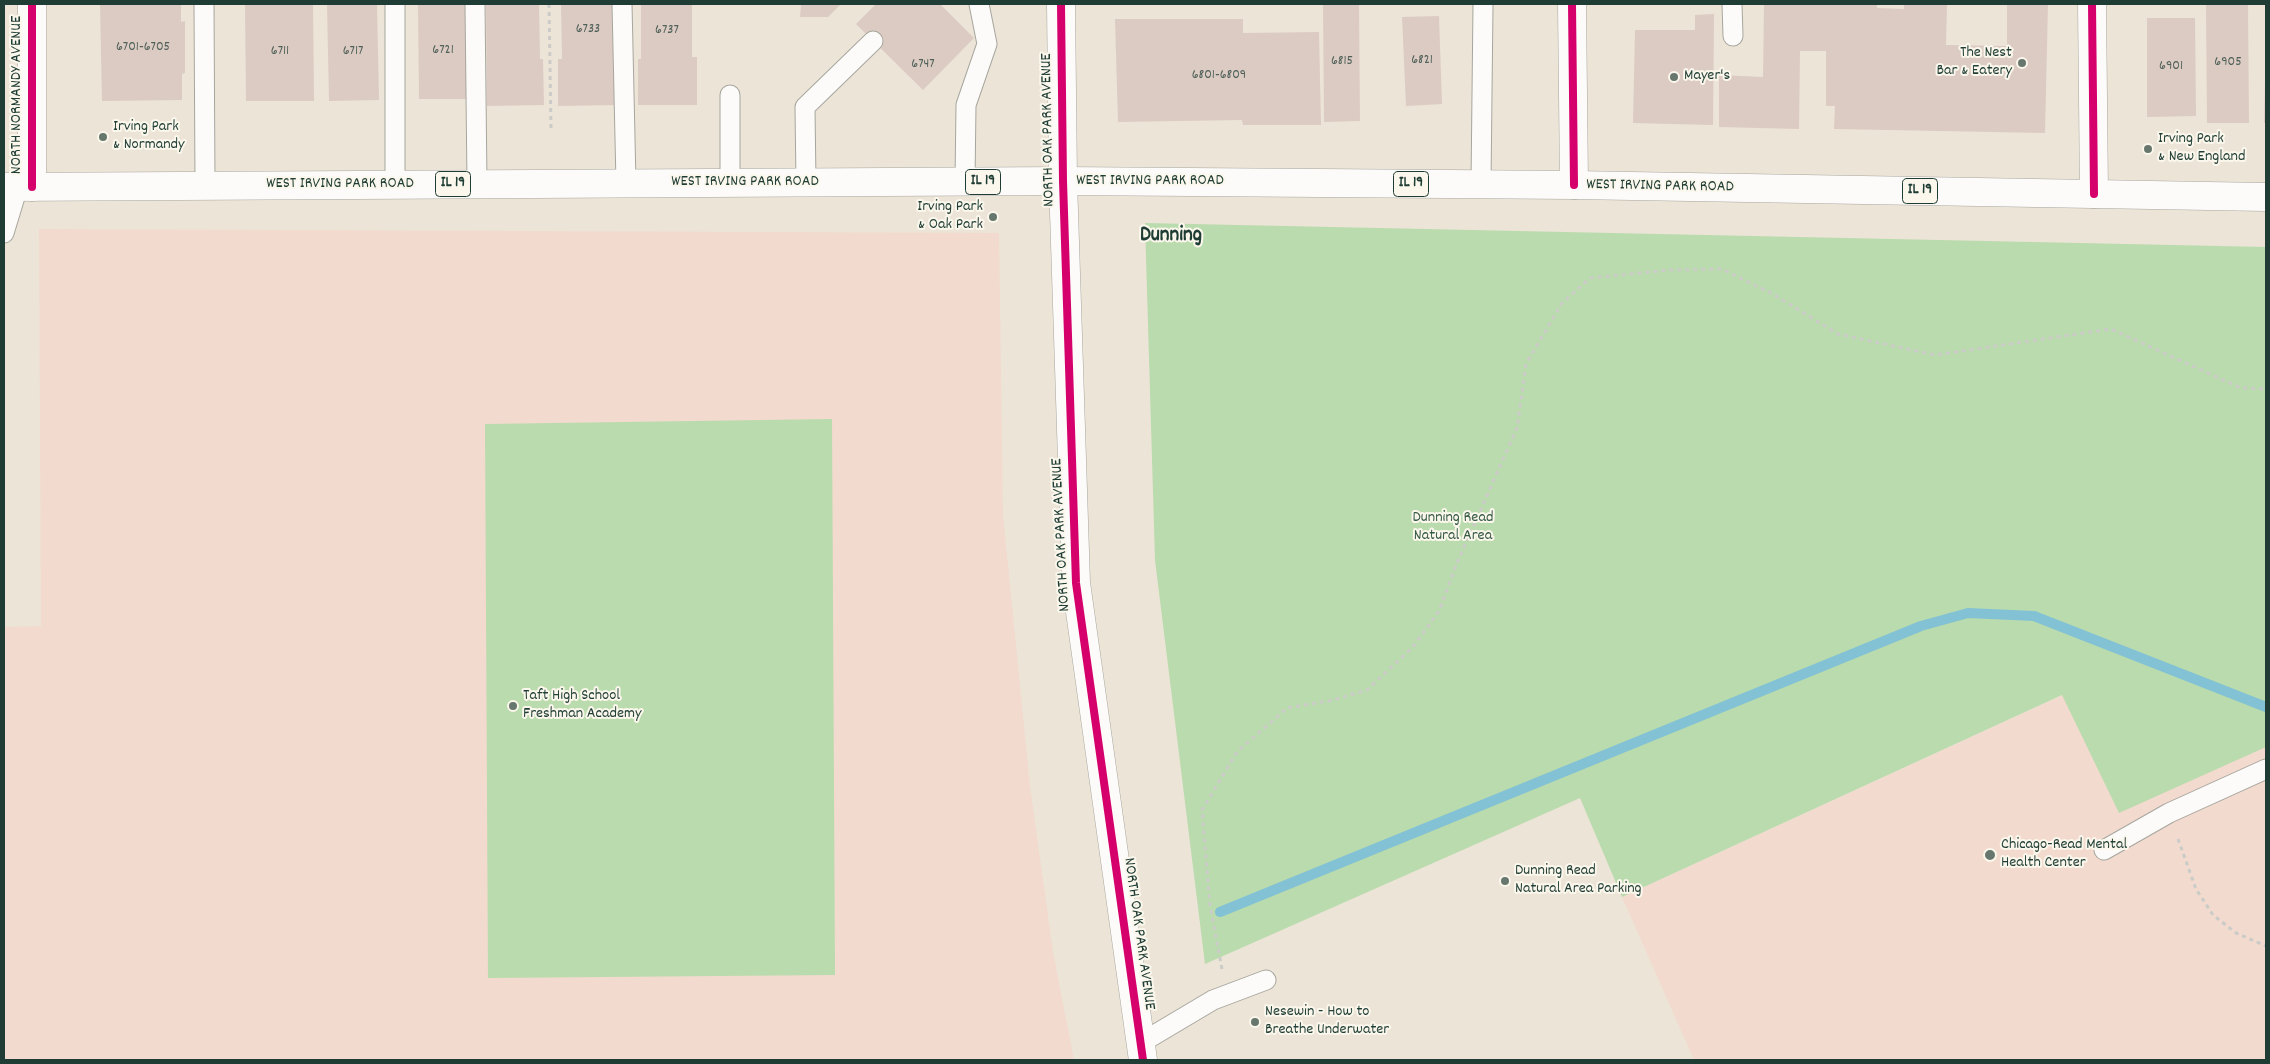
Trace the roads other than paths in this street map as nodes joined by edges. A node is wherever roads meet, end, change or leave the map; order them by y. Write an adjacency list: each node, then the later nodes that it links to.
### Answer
1 (32, 4): 25 (main road, NORTH NORMANDY AVENUE)
2 (204, 4): 24 (lane)
3 (395, 4): 21 (lane)
4 (475, 4): 20 (lane)
5 (622, 4): 17 (lane)
6 (979, 4): 16 (lane)
7 (1060, 4): 15 (main road, NORTH OAK PARK AVENUE)
8 (1483, 4): 22 (lane)
9 (1572, 4): 23 (main road)
10 (1732, 4): 12 (lane)
11 (2092, 4): 26 (main road)
12 (1733, 36)
13 (873, 40): 19 (lane)
14 (730, 96): 18 (lane)
15 (1063, 181): 16 (main road, WEST IRVING PARK ROAD / IL 19); 22 (main road, WEST IRVING PARK ROAD / IL 19); 32 (main road, NORTH OAK PARK AVENUE)
16 (965, 182): 19 (main road, WEST IRVING PARK ROAD / IL 19)
17 (626, 183): 18 (main road, WEST IRVING PARK ROAD / IL 19); 20 (main road, WEST IRVING PARK ROAD / IL 19)
18 (730, 183): 19 (main road, WEST IRVING PARK ROAD / IL 19)
19 (806, 183)
20 (477, 184): 21 (main road, WEST IRVING PARK ROAD / IL 19)
21 (395, 185): 24 (main road, WEST IRVING PARK ROAD / IL 19)
22 (1481, 185): 23 (main road, WEST IRVING PARK ROAD / IL 19)
23 (1574, 185): 26 (main road, WEST IRVING PARK ROAD / IL 19)
24 (205, 186): 25 (main road, WEST IRVING PARK ROAD / IL 19)
25 (18, 187): 28 (lane)
26 (2094, 194): 27 (main road, WEST IRVING PARK ROAD / IL 19)
27 (2266, 198)
28 (4, 233)
29 (2266, 769): 30 (lane)
30 (2104, 850)
31 (1266, 980): 32 (lane)
32 (1141, 1052)

